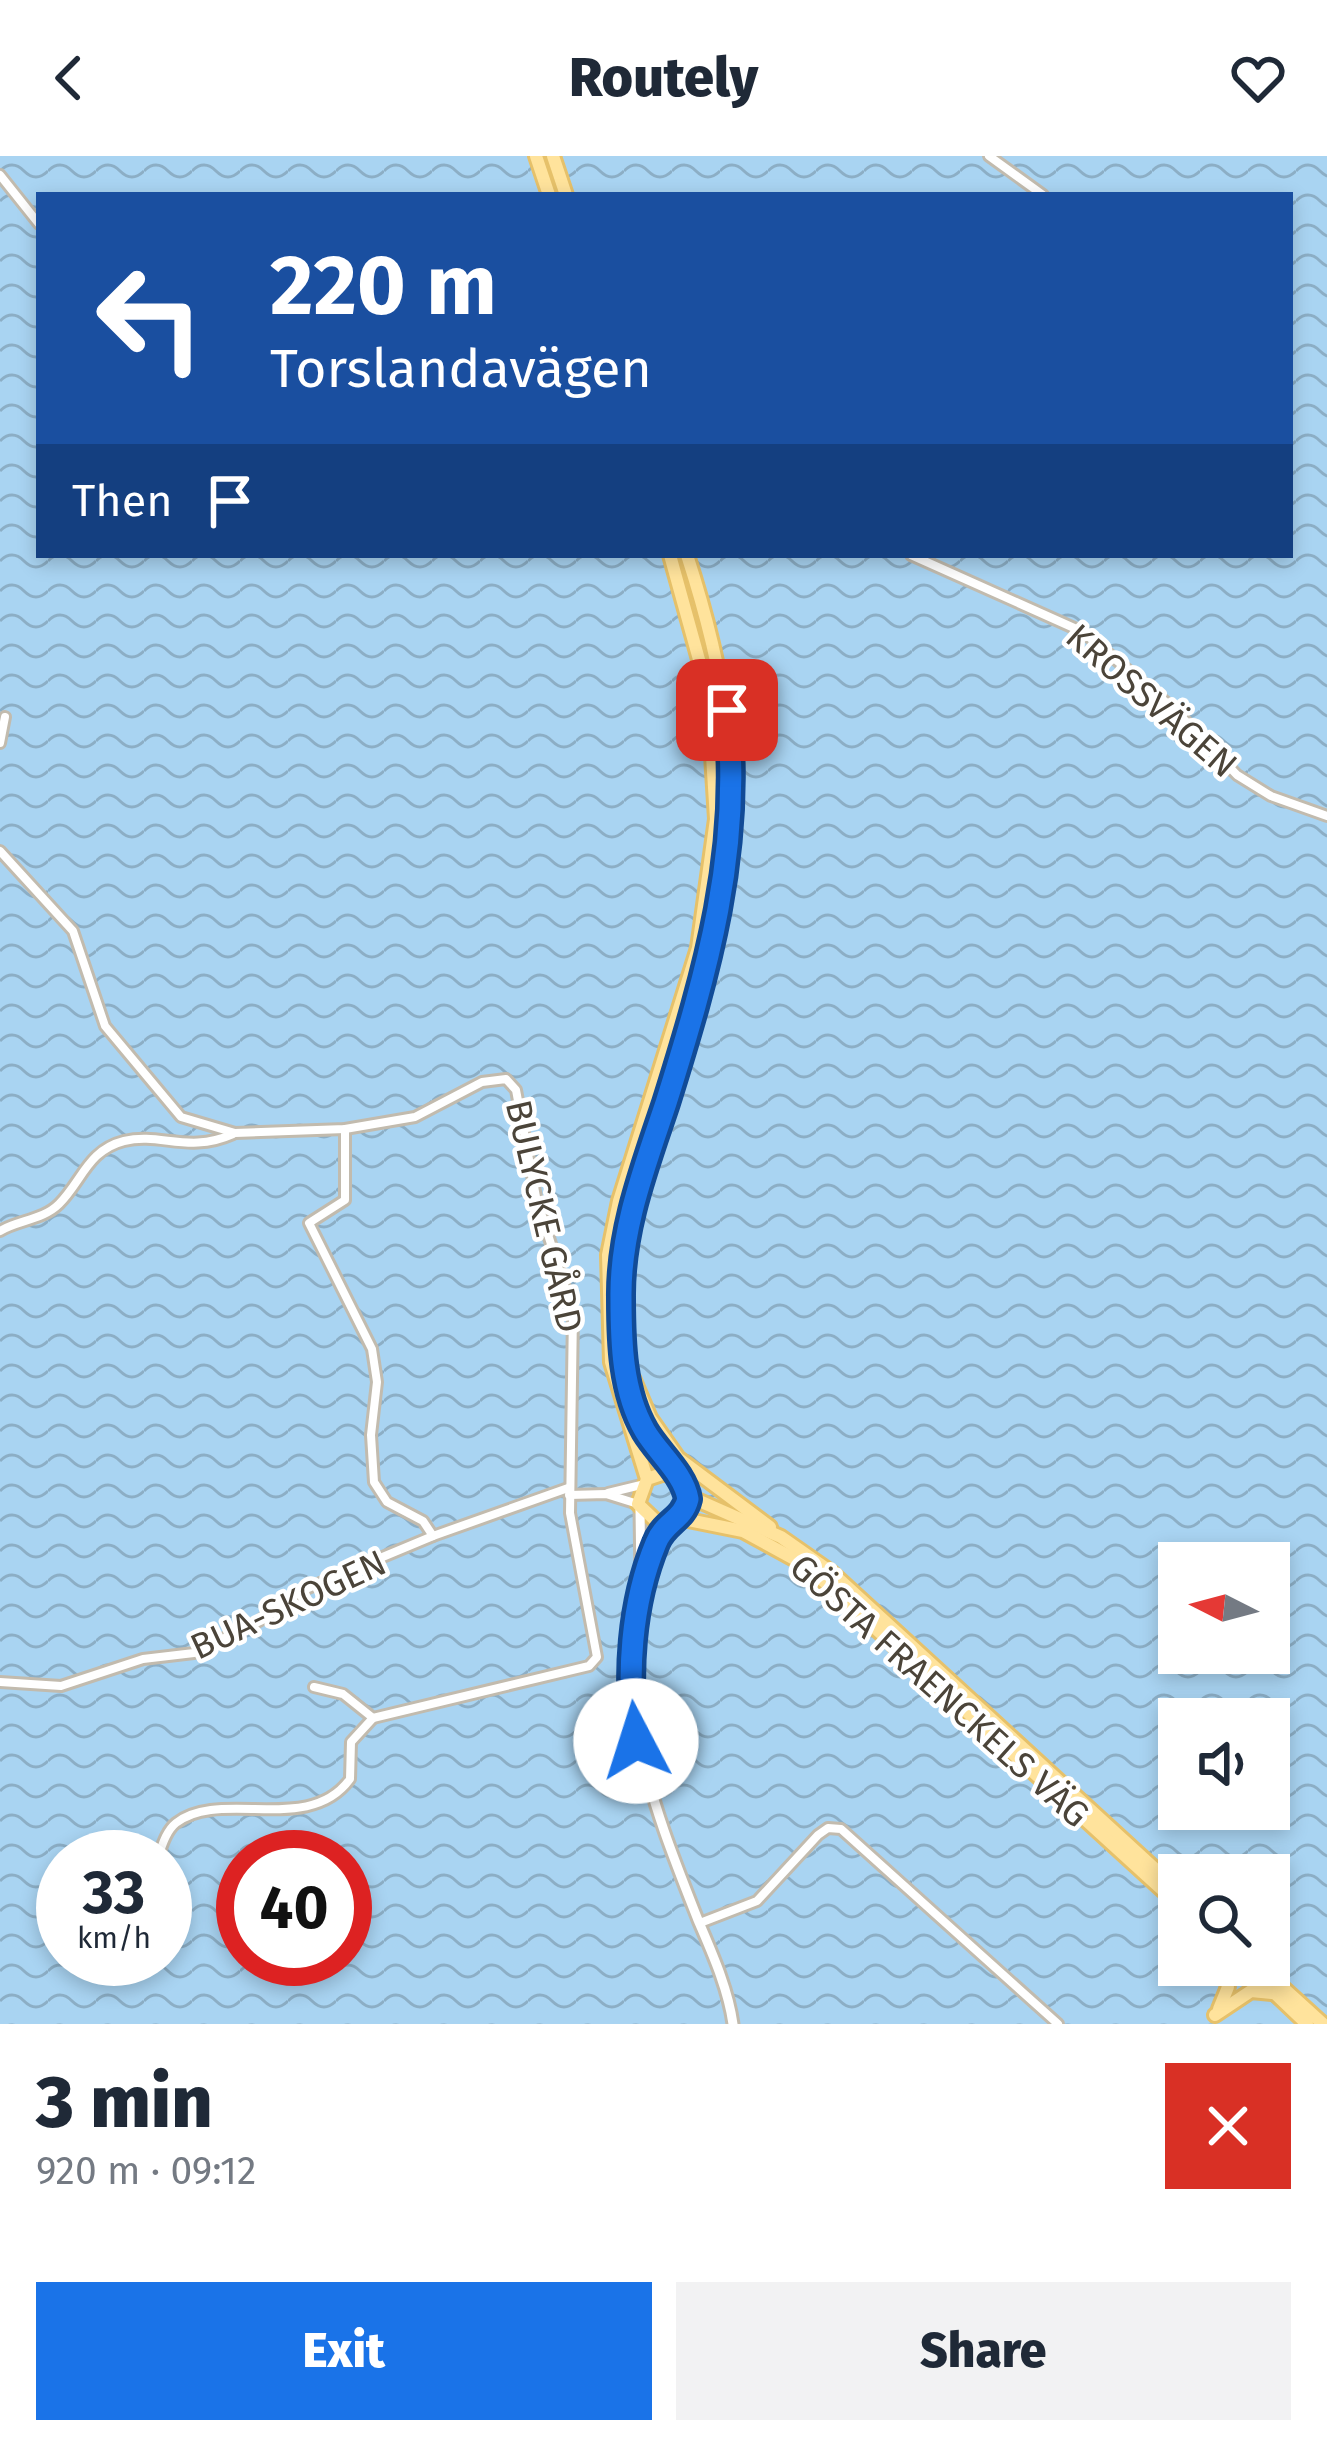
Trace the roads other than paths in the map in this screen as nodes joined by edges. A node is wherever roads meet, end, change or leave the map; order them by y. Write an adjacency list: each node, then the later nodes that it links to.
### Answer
1 (536, 156): 5 (main road)
2 (553, 156): 6 (main road)
3 (989, 156): 7 (street)
4 (0, 176): 8 (street)
5 (548, 192)
6 (565, 192)
7 (1039, 192)
8 (36, 216)
9 (671, 558): 21 (main road)
10 (687, 558): 19 (main road)
11 (918, 558): 14 (street, KROSSVÄGEN)
12 (5, 717): 13 (street)
13 (0, 743)
14 (1327, 816)
15 (0, 851): 17 (street, BULYCKE GÅRD)
16 (345, 1129): 17 (street, BULYCKE GÅRD); 22 (street, BULYCKE GÅRD); 28 (street)
17 (235, 1133): 18 (street, BULYCKE GÅRD)
18 (0, 1231)
19 (624, 1342): 20 (main road); 27 (main road, GÖSTA FRAENCKELS VÄG)
20 (676, 1477): 21 (main road); 24 (main road)
21 (644, 1482): 23 (street); 25 (main road)
22 (569, 1491): 23 (street, BUA-SKOGEN); 28 (street, BUA-SKOGEN); 32 (street)
23 (606, 1494): 25 (street)
24 (688, 1496): 26 (main road); 27 (main road, GÖSTA FRAENCKELS VÄG)
25 (639, 1507): 26 (main road); 29 (street)
26 (672, 1521): 29 (street); 35 (main road, GÖSTA FRAENCKELS VÄG)
27 (777, 1535): 34 (main road, GÖSTA FRAENCKELS VÄG)
28 (433, 1536): 30 (street, BUA-SKOGEN)
29 (640, 1601): 36 (street)
30 (0, 1682)
31 (314, 1687): 32 (street)
32 (373, 1718): 33 (street)
33 (170, 1830)
34 (1158, 1872)
35 (1158, 1886)
36 (700, 1923): 41 (street); 43 (street)
37 (1228, 1986): 42 (main road)
38 (1267, 1986): 40 (main road)
39 (1281, 1986): 45 (main road)
40 (1277, 1995): 42 (main road); 44 (main road)
41 (734, 2020)
42 (1211, 2020)
43 (1058, 2024)
44 (1307, 2024)
45 (1323, 2024)

